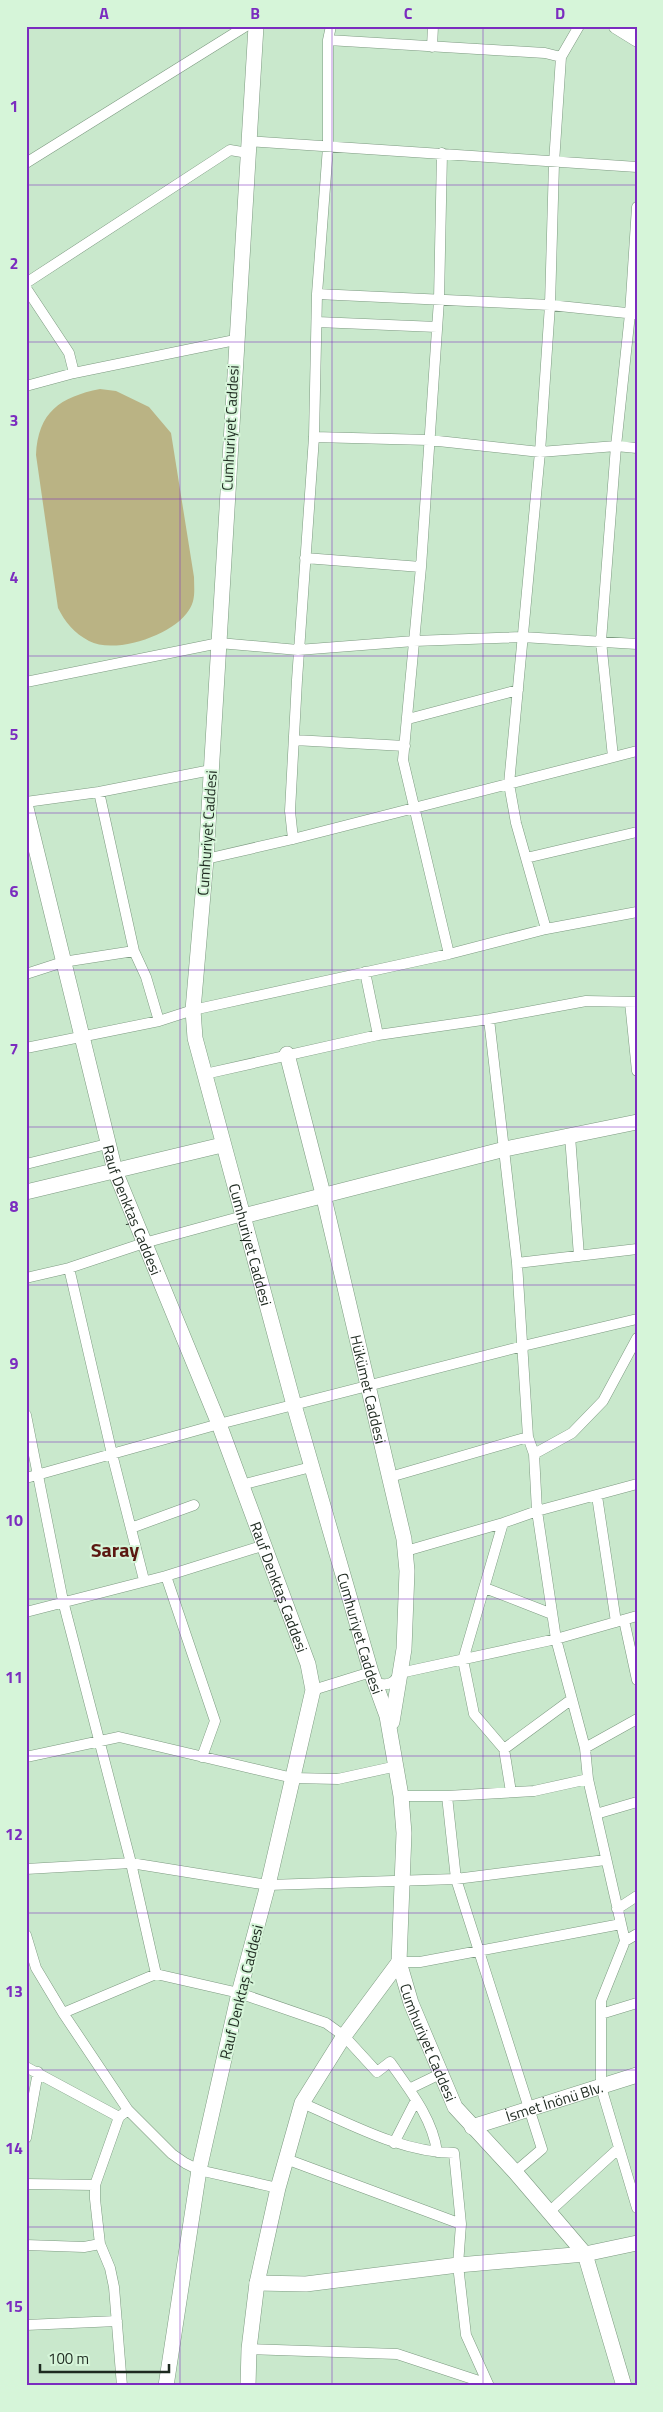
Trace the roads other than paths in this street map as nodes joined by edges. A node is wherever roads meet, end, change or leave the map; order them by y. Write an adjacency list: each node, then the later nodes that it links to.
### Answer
1 (246, 26): 14 (street)
2 (256, 26): 11 (street, Cumhuriyet Caddesi)
3 (331, 26): 8 (street)
4 (433, 26): 9 (street)
5 (579, 26): 10 (street)
6 (616, 26): 7 (street)
7 (637, 39)
8 (328, 40): 9 (street); 12 (street)
9 (432, 46): 10 (street)
10 (561, 57): 15 (street)
11 (248, 147): 12 (street); 18 (street); 26 (street, Cumhuriyet Caddesi)
12 (328, 147): 13 (street); 20 (street)
13 (442, 153): 15 (street); 21 (street)
14 (26, 163)
15 (554, 163): 16 (street); 22 (street)
16 (637, 167)
17 (637, 207): 23 (street)
18 (26, 283)
19 (26, 288): 27 (street)
20 (317, 294): 21 (street); 24 (street)
21 (439, 300): 22 (street); 25 (street)
22 (550, 305): 23 (street); 33 (street)
23 (634, 314): 31 (street)
24 (317, 322): 25 (street); 29 (street)
25 (437, 327): 30 (street)
26 (235, 340): 27 (street); 39 (street, Cumhuriyet Caddesi)
27 (74, 373): 28 (street)
28 (26, 386)
29 (314, 436): 30 (street); 34 (street)
30 (429, 440): 33 (street); 35 (street)
31 (616, 446): 32 (street); 33 (street); 38 (street)
32 (637, 448)
33 (540, 452): 36 (street)
34 (305, 558): 35 (street); 41 (street)
35 (421, 567): 37 (street)
36 (522, 637): 37 (street); 38 (street); 43 (street)
37 (414, 641): 41 (street); 44 (street)
38 (601, 641): 40 (street); 48 (street)
39 (219, 643): 41 (street); 42 (street); 49 (street, Cumhuriyet Caddesi)
40 (637, 644)
41 (298, 650): 45 (street)
42 (26, 682)
43 (518, 690): 44 (street); 50 (street)
44 (408, 719): 46 (street)
45 (294, 740): 46 (street); 56 (street)
46 (405, 746): 54 (street)
47 (637, 751): 48 (street)
48 (612, 757): 50 (street)
49 (211, 770): 51 (street); 57 (street, Cumhuriyet Caddesi)
50 (509, 784): 54 (street); 58 (street)
51 (99, 792): 52 (street); 61 (street)
52 (26, 802)
53 (26, 808): 63 (street, Rauf Denktaş Caddesi)
54 (413, 808): 56 (street); 62 (street)
55 (637, 832): 58 (street)
56 (293, 839): 57 (street)
57 (206, 858): 67 (street, Cumhuriyet Caddesi)
58 (526, 858): 60 (street)
59 (637, 912): 60 (street)
60 (546, 929): 62 (street)
61 (134, 951): 63 (street); 69 (street)
62 (449, 954): 64 (street)
63 (63, 962): 65 (street); 71 (street, Rauf Denktaş Caddesi)
64 (365, 972): 67 (street); 70 (street)
65 (26, 974)
66 (634, 1002): 68 (street); 74 (street)
67 (193, 1010): 69 (street); 75 (street, Cumhuriyet Caddesi)
68 (490, 1019): 70 (street); 80 (street)
69 (159, 1021): 71 (street)
70 (378, 1035): 73 (street)
71 (82, 1037): 72 (street); 78 (street, Rauf Denktaş Caddesi)
72 (26, 1048)
73 (287, 1054): 75 (street); 84 (street, Hükümet Caddesi)
74 (637, 1071)
75 (205, 1074): 79 (street, Cumhuriyet Caddesi)
76 (637, 1122): 77 (street)
77 (570, 1136): 80 (street); 88 (street)
78 (107, 1144): 81 (street); 82 (street, Rauf Denktaş Caddesi)
79 (222, 1145): 82 (street); 85 (street, Cumhuriyet Caddesi)
80 (505, 1149): 84 (street); 89 (street)
81 (26, 1164)
82 (115, 1171): 83 (street); 86 (street, Rauf Denktaş Caddesi)
83 (26, 1192)
84 (323, 1194): 85 (street); 95 (street, Hükümet Caddesi)
85 (243, 1216): 86 (street); 96 (street, Cumhuriyet Caddesi)
86 (144, 1243): 90 (street); 98 (street, Rauf Denktaş Caddesi)
87 (637, 1249): 88 (street)
88 (579, 1256): 89 (street)
89 (517, 1263): 94 (street)
90 (69, 1268): 91 (street); 100 (street)
91 (26, 1278)
92 (637, 1320): 94 (street)
93 (637, 1338): 101 (street)
94 (523, 1346): 95 (street); 99 (street)
95 (369, 1385): 96 (street); 104 (street, Hükümet Caddesi)
96 (294, 1405): 98 (street); 102 (street, Cumhuriyet Caddesi)
97 (26, 1415): 103 (street)
98 (219, 1424): 100 (street); 107 (street, Rauf Denktaş Caddesi)
99 (528, 1437): 101 (street); 104 (street)
100 (112, 1454): 103 (street); 112 (street)
101 (534, 1454): 110 (street)
102 (312, 1467): 107 (street); 126 (street, Cumhuriyet Caddesi)
103 (37, 1474): 105 (street); 118 (street)
104 (390, 1476): 114 (street, Hükümet Caddesi)
105 (26, 1478)
106 (637, 1484): 108 (street)
107 (241, 1485): 113 (street, Rauf Denktaş Caddesi)
108 (597, 1496): 110 (street); 122 (street)
109 (194, 1505): 112 (street)
110 (537, 1511): 111 (street); 120 (street)
111 (503, 1523): 114 (street); 117 (street)
112 (131, 1528): 116 (street)
113 (265, 1545): 115 (street); 128 (street, Rauf Denktaş Caddesi)
114 (406, 1551): 125 (street, Hükümet Caddesi)
115 (166, 1576): 116 (street); 136 (street)
116 (144, 1580): 118 (street)
117 (485, 1588): 120 (street); 124 (street)
118 (64, 1601): 119 (street); 132 (street)
119 (26, 1612)
120 (552, 1614): 123 (street)
121 (637, 1616): 122 (street)
122 (620, 1621): 123 (street); 127 (street)
123 (556, 1638): 124 (street); 129 (street)
124 (463, 1660): 125 (street); 134 (street)
125 (400, 1673): 126 (street); 131 (street, Hükümet Caddesi)
126 (373, 1677): 128 (street); 131 (street, Cumhuriyet Caddesi)
127 (637, 1680)
128 (313, 1690): 138 (street, Rauf Denktaş Caddesi)
129 (572, 1699): 133 (street); 134 (street)
130 (637, 1719): 133 (street)
131 (391, 1729): 137 (street, Cumhuriyet Caddesi)
132 (100, 1742): 135 (street); 136 (street); 146 (street)
133 (585, 1748): 139 (street)
134 (504, 1749): 140 (street)
135 (26, 1757)
136 (202, 1757): 138 (street)
137 (397, 1766): 138 (street); 141 (street, Cumhuriyet Caddesi)
138 (293, 1778): 150 (street, Rauf Denktaş Caddesi)
139 (588, 1779): 140 (street); 144 (street)
140 (511, 1792): 142 (street)
141 (401, 1796): 142 (street); 149 (street, Cumhuriyet Caddesi)
142 (447, 1796): 148 (street)
143 (637, 1802): 144 (street)
144 (596, 1814): 145 (street)
145 (605, 1860): 148 (street); 152 (street)
146 (131, 1863): 147 (street); 150 (street); 160 (street)
147 (26, 1869)
148 (456, 1879): 149 (street); 157 (street)
149 (403, 1882): 150 (street); 158 (street, Cumhuriyet Caddesi)
150 (268, 1885): 161 (street, Rauf Denktaş Caddesi)
151 (637, 1896): 152 (street)
152 (617, 1909): 153 (street)
153 (621, 1924): 156 (street); 157 (street)
154 (637, 1934): 156 (street)
155 (26, 1935): 159 (street)
156 (624, 1941): 164 (street)
157 (479, 1952): 158 (street); 175 (street)
158 (399, 1962): 165 (street); 168 (street, Cumhuriyet Caddesi)
159 (31, 1965): 163 (street)
160 (156, 1974): 161 (street); 163 (street)
161 (239, 1993): 165 (street); 183 (street, Rauf Denktaş Caddesi)
162 (637, 2003): 164 (street)
163 (63, 2013): 174 (street)
164 (601, 2014): 170 (street)
165 (344, 2036): 171 (street); 173 (street)
166 (26, 2067): 167 (street)
167 (38, 2072): 176 (street); 178 (street)
168 (440, 2074): 171 (street); 177 (street, Cumhuriyet Caddesi)
169 (637, 2075): 170 (street, İsmet İnönü Blv.)
170 (601, 2087): 175 (street, İsmet İnönü Blv.); 180 (street)
171 (409, 2089): 172 (street)
172 (416, 2100): 179 (street); 181 (street)
173 (302, 2103): 179 (street); 182 (street)
174 (128, 2110): 176 (street); 183 (street)
175 (529, 2110): 177 (street, İsmet İnönü Blv.); 184 (street)
176 (119, 2117): 186 (street)
177 (472, 2128): 184 (street, Cumhuriyet Caddesi)
178 (26, 2138)
179 (394, 2143): 181 (street)
180 (618, 2150): 188 (street); 189 (street)
181 (437, 2152): 190 (street)
182 (286, 2159): 187 (street); 190 (street)
183 (199, 2170): 187 (street); 202 (street, Rauf Denktaş Caddesi)
184 (515, 2172): 189 (street, Cumhuriyet Caddesi)
185 (26, 2184): 186 (street)
186 (95, 2185): 192 (street)
187 (278, 2188): 196 (street)
188 (637, 2208)
189 (549, 2212): 194 (street, Cumhuriyet Caddesi)
190 (461, 2224): 195 (street)
191 (637, 2243): 194 (street)
192 (100, 2244): 193 (street); 197 (street)
193 (26, 2245)
194 (585, 2254): 195 (street); 204 (street, Cumhuriyet Caddesi)
195 (458, 2265): 196 (street); 200 (street)
196 (257, 2282): 199 (street)
197 (117, 2321): 198 (street); 201 (street)
198 (26, 2325)
199 (249, 2349): 200 (street); 203 (street)
200 (489, 2385)
201 (122, 2386)
202 (166, 2386)
203 (248, 2386)
204 (624, 2386)

